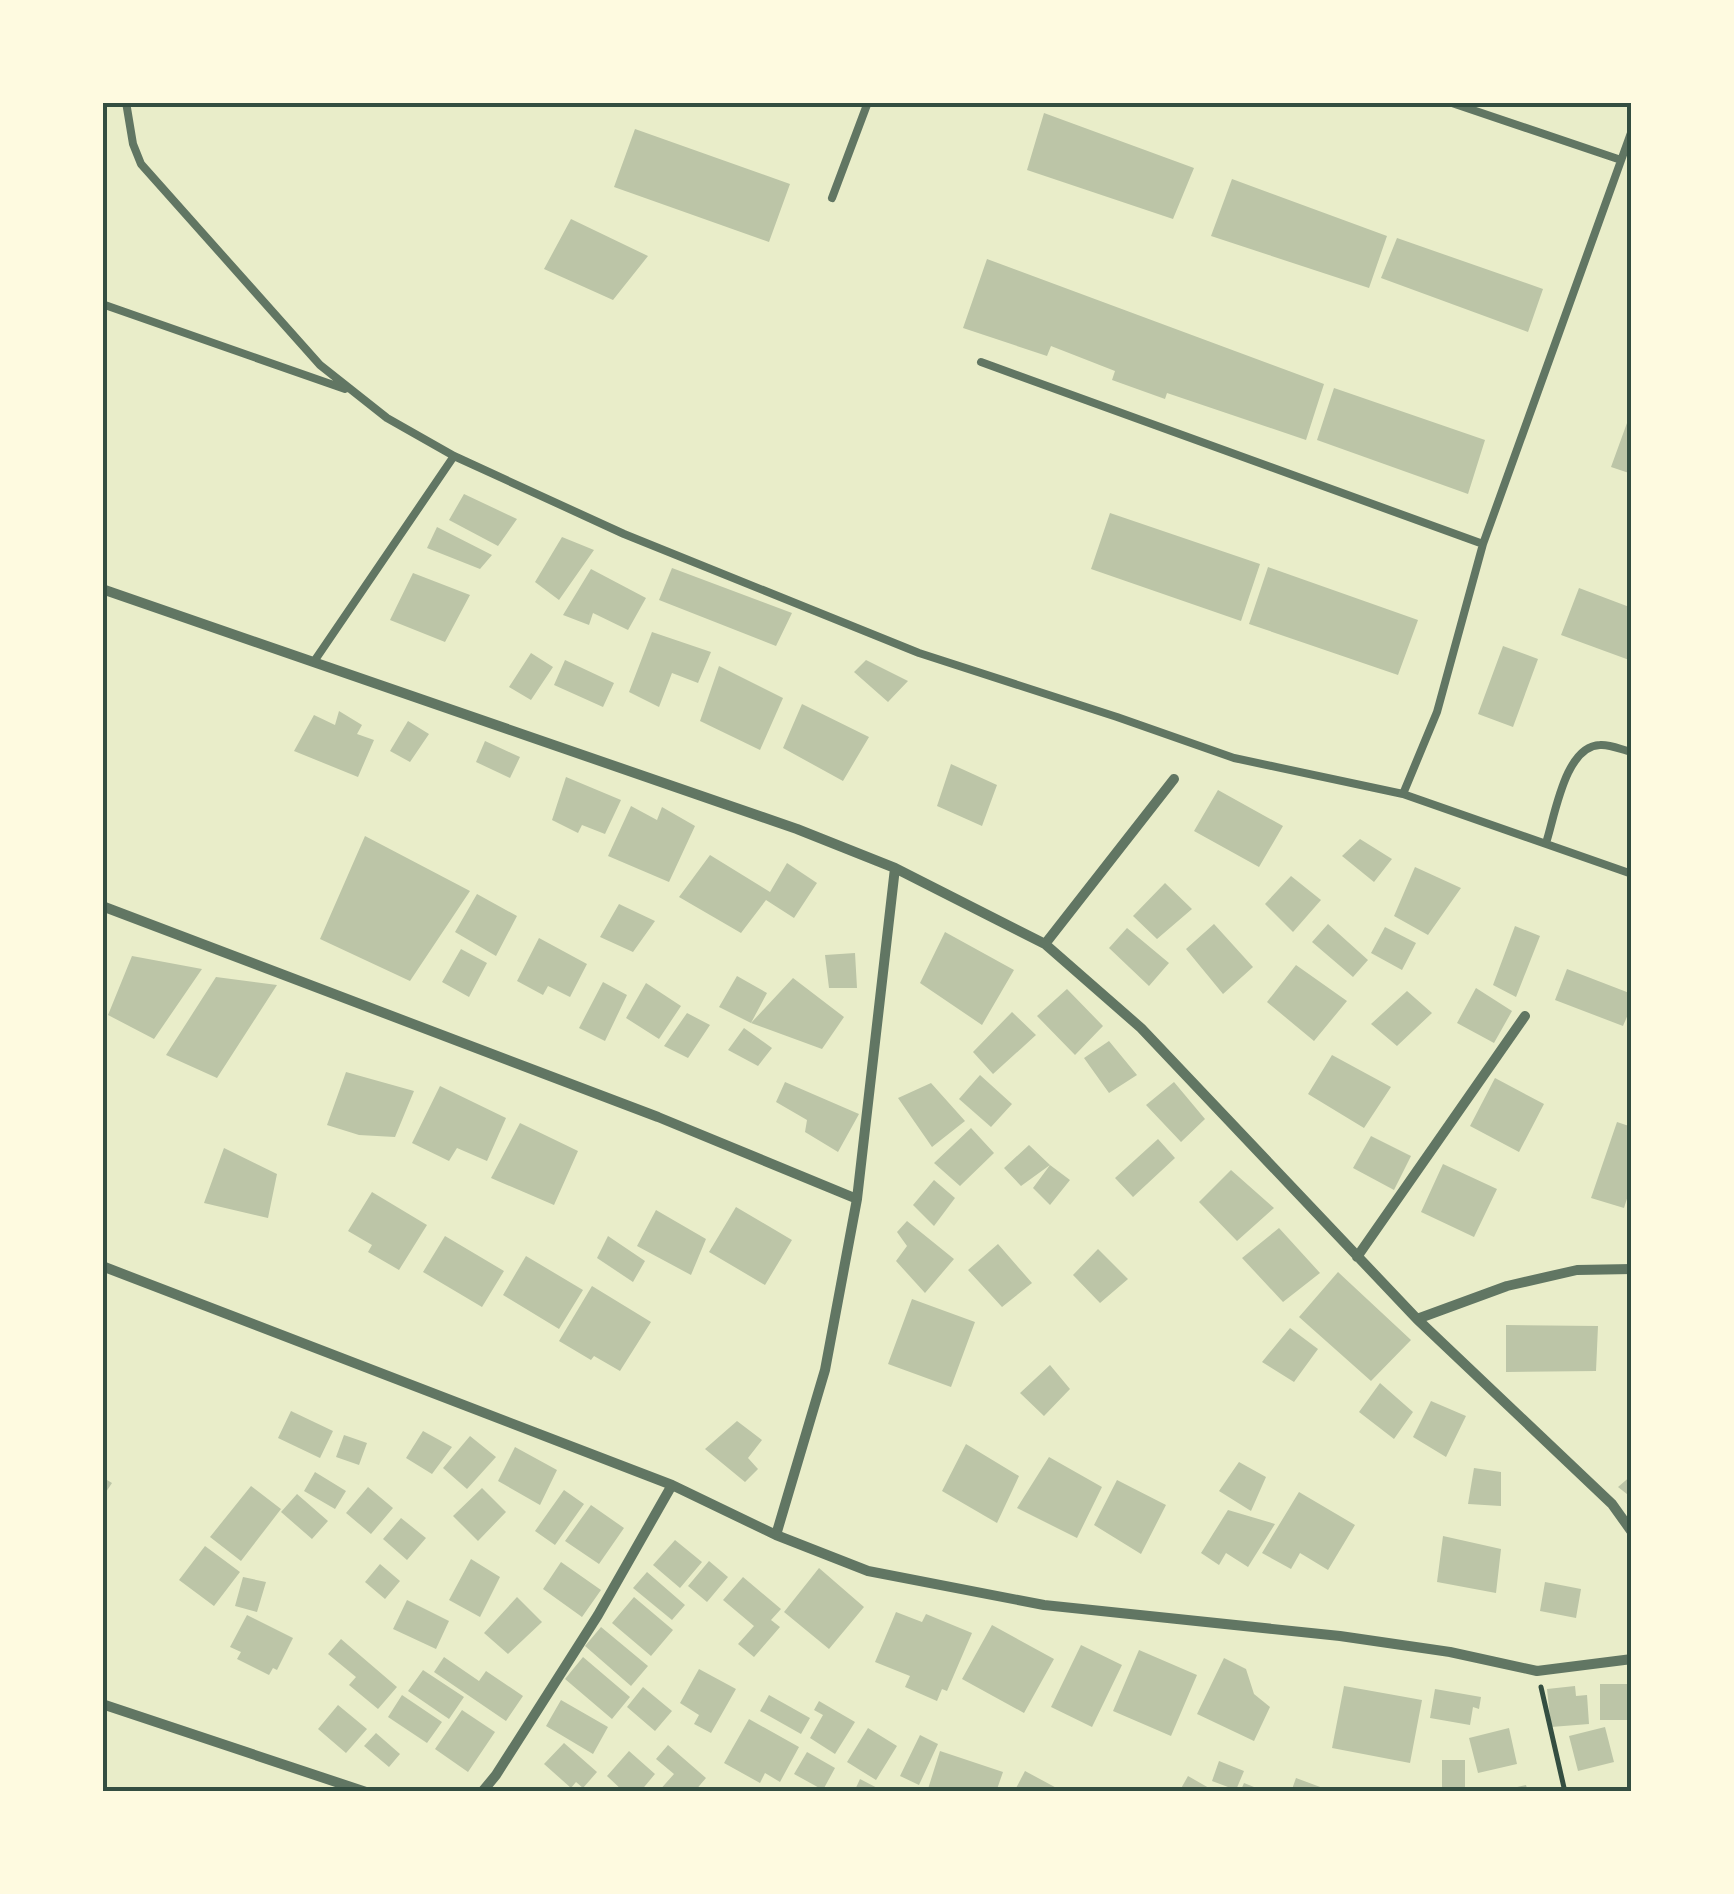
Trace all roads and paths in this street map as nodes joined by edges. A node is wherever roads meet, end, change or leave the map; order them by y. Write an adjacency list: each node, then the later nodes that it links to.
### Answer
1 (126, 102): 9 (lane)
2 (868, 102): 6 (lane)
3 (1448, 102): 5 (lane)
4 (1632, 130): 5 (lane)
5 (1620, 160): 11 (lane)
6 (832, 198)
7 (102, 304): 9 (lane)
8 (982, 362): 11 (lane)
9 (350, 390): 10 (lane)
10 (454, 456): 13 (lane); 16 (lane)
11 (1483, 544): 16 (lane)
12 (102, 589): 13 (street)
13 (314, 660): 18 (street)
14 (1632, 752): 17 (lane)
15 (1174, 779): 21 (street)
16 (1403, 794): 17 (lane)
17 (1546, 843): 19 (lane)
18 (894, 868): 21 (street); 23 (street)
19 (1632, 874)
20 (102, 906): 23 (street)
21 (1045, 944): 24 (street)
22 (1525, 1016): 24 (street)
23 (858, 1199): 30 (street)
24 (1357, 1256): 27 (street)
25 (102, 1266): 28 (street)
26 (1632, 1269): 27 (street)
27 (1417, 1319): 29 (street)
28 (672, 1485): 30 (street); 35 (street)
29 (1632, 1532)
30 (776, 1535): 32 (street)
31 (1632, 1659): 32 (street)
32 (1537, 1671): 36 (path)
33 (102, 1704): 34 (street)
34 (366, 1792)
35 (482, 1792)
36 (1566, 1792)

